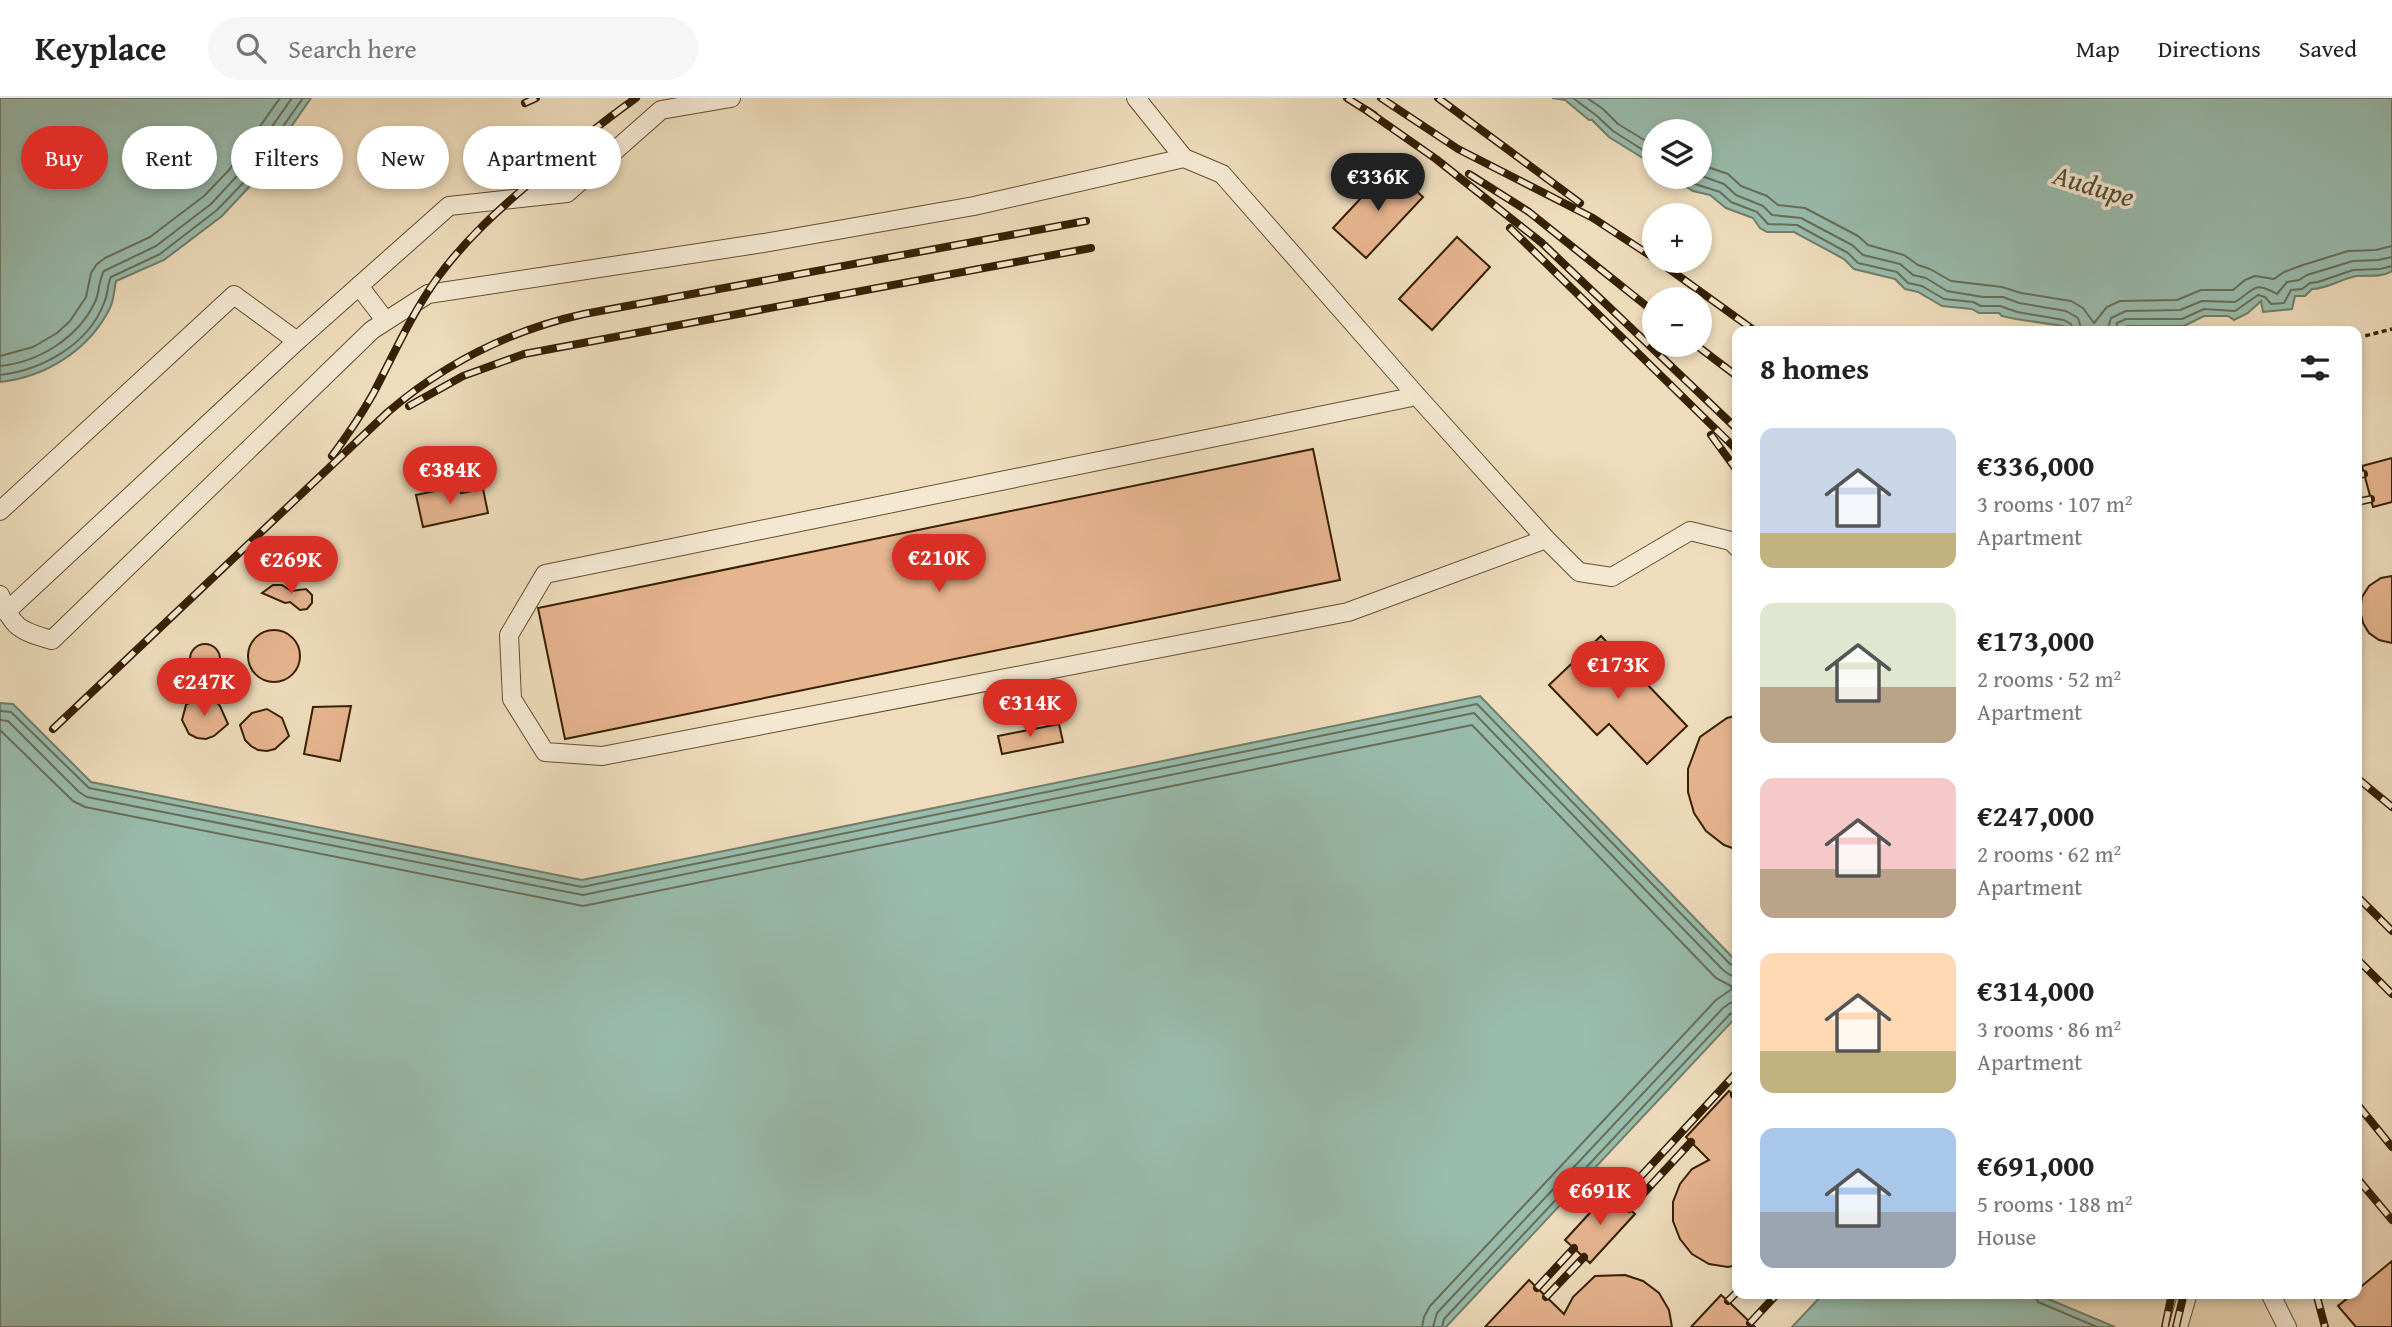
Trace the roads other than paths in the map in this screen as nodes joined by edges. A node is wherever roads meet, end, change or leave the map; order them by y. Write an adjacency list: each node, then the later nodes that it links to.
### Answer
1 (731, 98): 4 (lane)
2 (1136, 98): 3 (lane)
3 (1184, 158): 5 (lane); 7 (lane)
4 (359, 286): 5 (lane); 6 (lane)
5 (385, 320): 12 (lane)
6 (297, 341): 8 (lane); 12 (lane)
7 (1417, 396): 9 (lane); 9 (lane)
8 (0, 511)
9 (1546, 539): 10 (lane)
10 (1732, 542)
11 (0, 595): 12 (lane)
12 (6, 612)
13 (2186, 1299): 15 (lane)
14 (2273, 1299): 16 (lane)
15 (2178, 1327)
16 (2287, 1327)

